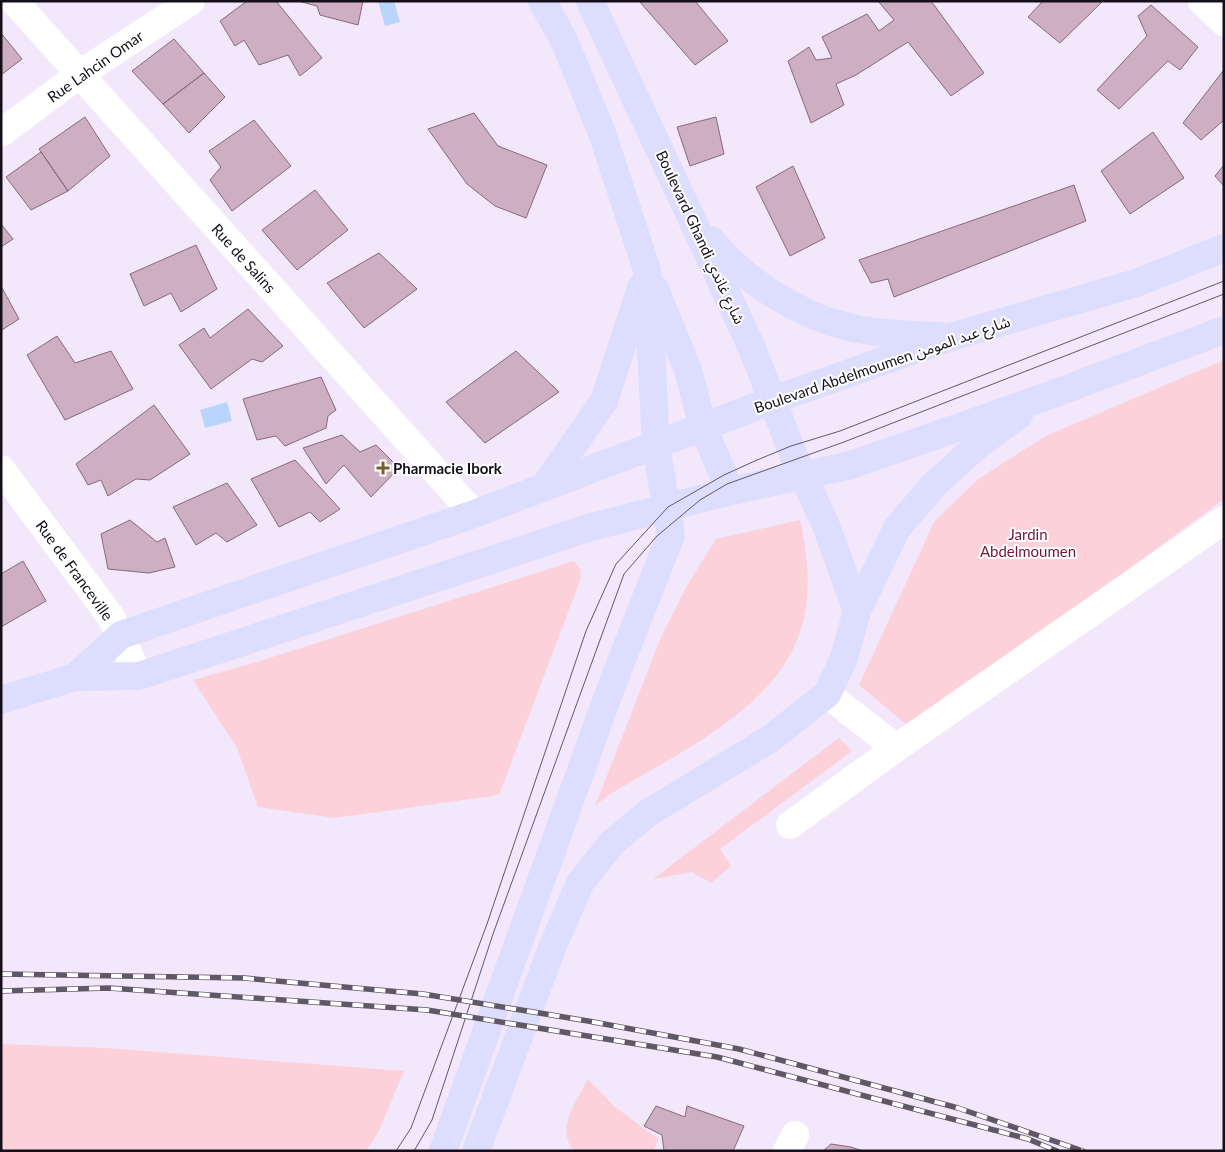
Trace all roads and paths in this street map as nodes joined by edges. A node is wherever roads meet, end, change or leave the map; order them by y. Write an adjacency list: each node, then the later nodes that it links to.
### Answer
1 (14, 1): 7 (street, Rue de Salins)
2 (191, 1): 7 (street, Rue Lahcin Omar)
3 (542, 1): 11 (main road)
4 (590, 1): 9 (main road, Boulevard Ghandi شارع غاندي)
5 (1202, 1): 6 (street)
6 (1224, 22)
7 (80, 74): 8 (street, Rue Lahcin Omar); 23 (street, Rue de Salins)
8 (1, 133)
9 (691, 216): 13 (main road); 15 (main road, Boulevard Ghandi شارع غاندي)
10 (1224, 248): 13 (main road, Boulevard Abdelmoumen شارع عبد المومن)
11 (647, 270): 16 (main road); 17 (main road); 20 (main road)
12 (1224, 330): 14 (main road)
13 (951, 337): 15 (main road, Boulevard Abdelmoumen شارع عبد المومن)
14 (1045, 397): 19 (main road); 25 (main road)
15 (773, 400): 16 (main road, Boulevard Abdelmoumen شارع عبد المومن); 19 (main road, Boulevard Ghandi شارع غاندي)
16 (703, 427): 17 (main road, Boulevard Abdelmoumen شارع عبد المومن); 21 (main road)
17 (656, 446): 20 (main road, Boulevard Abdelmoumen شارع عبد المومن); 22 (main road)
18 (1, 469): 26 (street, Rue de Franceville)
19 (804, 476): 21 (main road); 25 (main road, Boulevard Ghandi شارع غاندي)
20 (544, 487): 23 (main road, Boulevard Abdelmoumen شارع عبد المومن)
21 (727, 492): 22 (main road)
22 (668, 507): 27 (main road); 33 (main road)
23 (474, 514): 26 (main road, Boulevard Abdelmoumen شارع عبد المومن)
24 (1224, 520): 31 (street)
25 (857, 610): 29 (main road)
26 (121, 635): 27 (street, Rue de Franceville); 28 (main road)
27 (139, 676): 28 (main road)
28 (74, 677): 30 (main road)
29 (827, 694): 31 (street); 34 (main road)
30 (1, 700)
31 (896, 748): 32 (street)
32 (790, 825)
33 (443, 1151)
34 (476, 1151)

